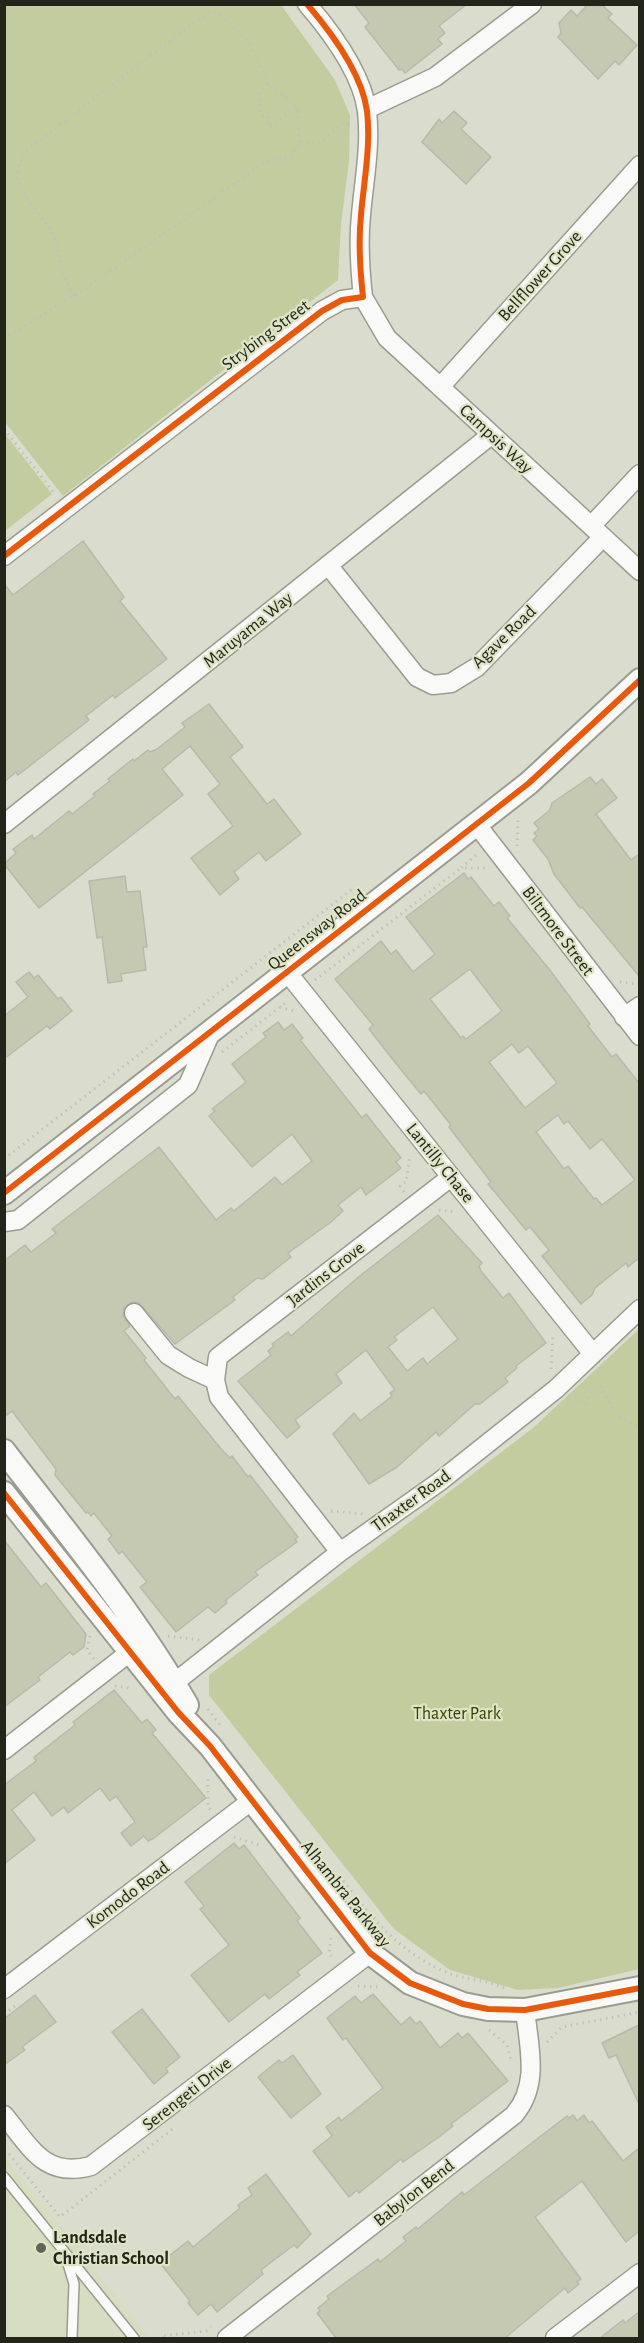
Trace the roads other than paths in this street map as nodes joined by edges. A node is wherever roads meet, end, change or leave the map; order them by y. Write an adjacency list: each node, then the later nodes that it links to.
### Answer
1 (307, 4): 3 (street)
2 (532, 4): 3 (street)
3 (363, 117): 5 (street)
4 (639, 165): 6 (street, Bellflower Grove)
5 (363, 297): 6 (street, Campsis Way); 10 (street, Strybing Street)
6 (440, 387): 7 (street, Campsis Way)
7 (491, 435): 9 (street, Campsis Way); 11 (street, Maruyama Way)
8 (639, 474): 9 (street)
9 (597, 532): 11 (street, Agave Road); 12 (street, Campsis Way)
10 (4, 556)
11 (328, 566): 14 (street, Maruyama Way)
12 (639, 571)
13 (639, 680): 15 (street, Queensway Road)
14 (4, 824)
15 (477, 825): 16 (street, Queensway Road); 18 (street, Biltmore Street)
16 (287, 972): 19 (street, Queensway Road); 21 (street, Lantilly Chase)
17 (639, 1006): 18 (street)
18 (624, 1017): 20 (street, Biltmore Street)
19 (211, 1032): 22 (street, Queensway Road); 23 (street, Queensway Road)
20 (639, 1036)
21 (451, 1177): 26 (street, Lantilly Chase); 27 (street, Jardins Grove)
22 (4, 1193)
23 (4, 1222)
24 (639, 1309): 26 (street, Thaxter Road)
25 (134, 1313): 27 (street)
26 (593, 1354): 30 (street, Thaxter Road)
27 (215, 1380): 30 (street)
28 (4, 1450): 32 (street, Alhambra Parkway)
29 (4, 1493): 31 (street, Alhambra Parkway)
30 (340, 1552): 32 (street, Thaxter Road)
31 (130, 1652): 34 (street, Alhambra Parkway); 35 (street)
32 (174, 1683): 33 (street, Alhambra Parkway)
33 (203, 1716): 34 (street, Alhambra Parkway)
34 (210, 1746): 36 (street, Alhambra Parkway)
35 (4, 1750)
36 (251, 1801): 37 (street, Alhambra Parkway); 39 (street, Komodo Road)
37 (370, 1953): 40 (street, Alhambra Parkway); 41 (street, Serengeti Drive)
38 (639, 1988): 40 (street, Alhambra Parkway)
39 (4, 1989)
40 (525, 2010): 47 (street, Babylon Bend)
41 (4, 2115)
42 (4, 2177): 43 (lane)
43 (58, 2246): 45 (lane); 46 (lane)
44 (639, 2273): 48 (street)
45 (72, 2338)
46 (134, 2338)
47 (227, 2338)
48 (555, 2338)

